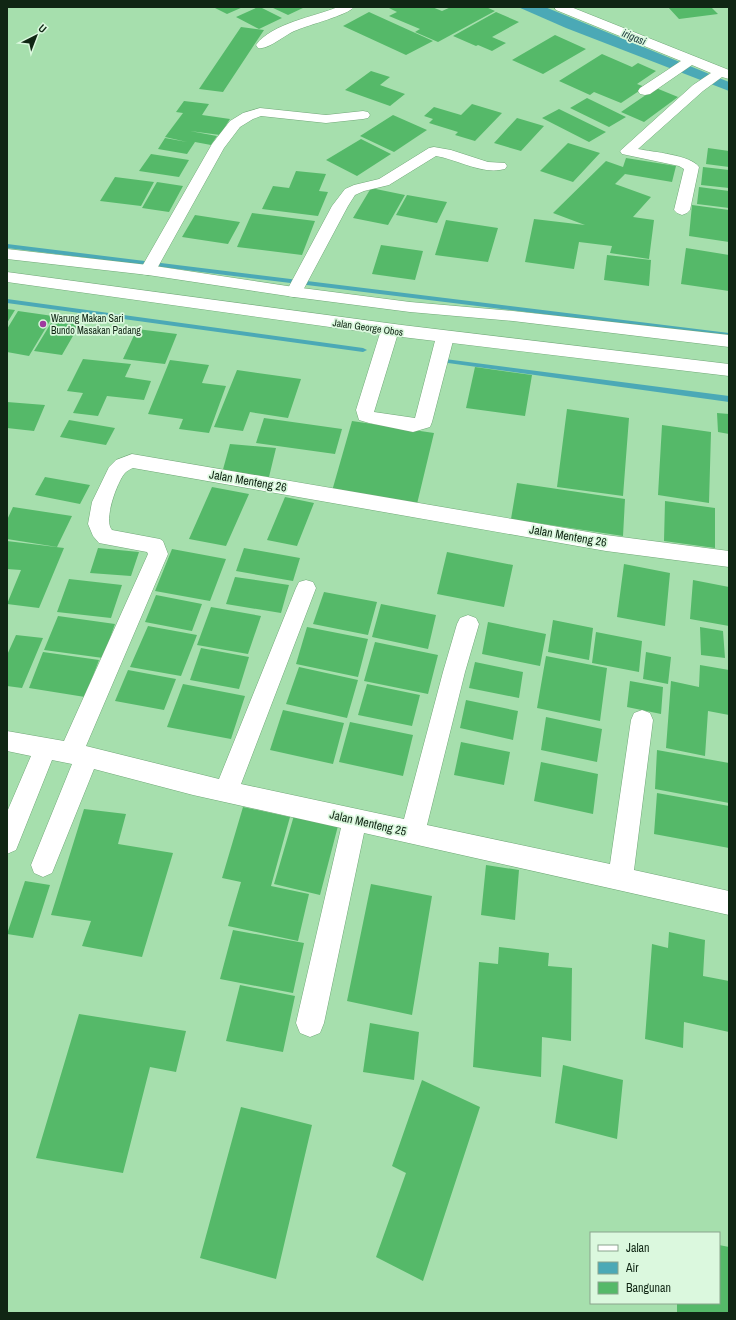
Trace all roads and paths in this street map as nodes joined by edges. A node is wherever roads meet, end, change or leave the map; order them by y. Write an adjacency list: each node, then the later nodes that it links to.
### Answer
1 (348, 7): 3 (street)
2 (560, 7): 4 (street)
3 (263, 45)
4 (691, 60): 5 (street); 6 (street)
5 (720, 75): 9 (street)
6 (645, 91)
7 (363, 115): 11 (street)
8 (500, 166): 13 (street)
9 (682, 210)
10 (7, 254): 11 (street)
11 (148, 270): 13 (street)
12 (7, 277): 14 (street, Jalan George Obos)
13 (294, 292): 16 (street)
14 (390, 330): 15 (street, Jalan George Obos); 15 (street)
15 (445, 337): 17 (street, Jalan George Obos)
16 (729, 341)
17 (729, 370)
18 (729, 560): 24 (street, Jalan Menteng 26)
19 (306, 588): 25 (street)
20 (468, 624): 27 (street)
21 (642, 720): 30 (street)
22 (7, 741): 23 (street, Jalan Menteng 25)
23 (45, 749): 24 (street, Jalan Menteng 25); 28 (street)
24 (79, 755): 25 (street, Jalan Menteng 25); 29 (street)
25 (226, 791): 26 (street, Jalan Menteng 25)
26 (355, 820): 27 (street, Jalan Menteng 25); 32 (street)
27 (413, 833): 30 (street, Jalan Menteng 25)
28 (7, 842)
29 (43, 865)
30 (620, 879): 31 (street, Jalan Menteng 25)
31 (729, 903)
32 (310, 1023)

